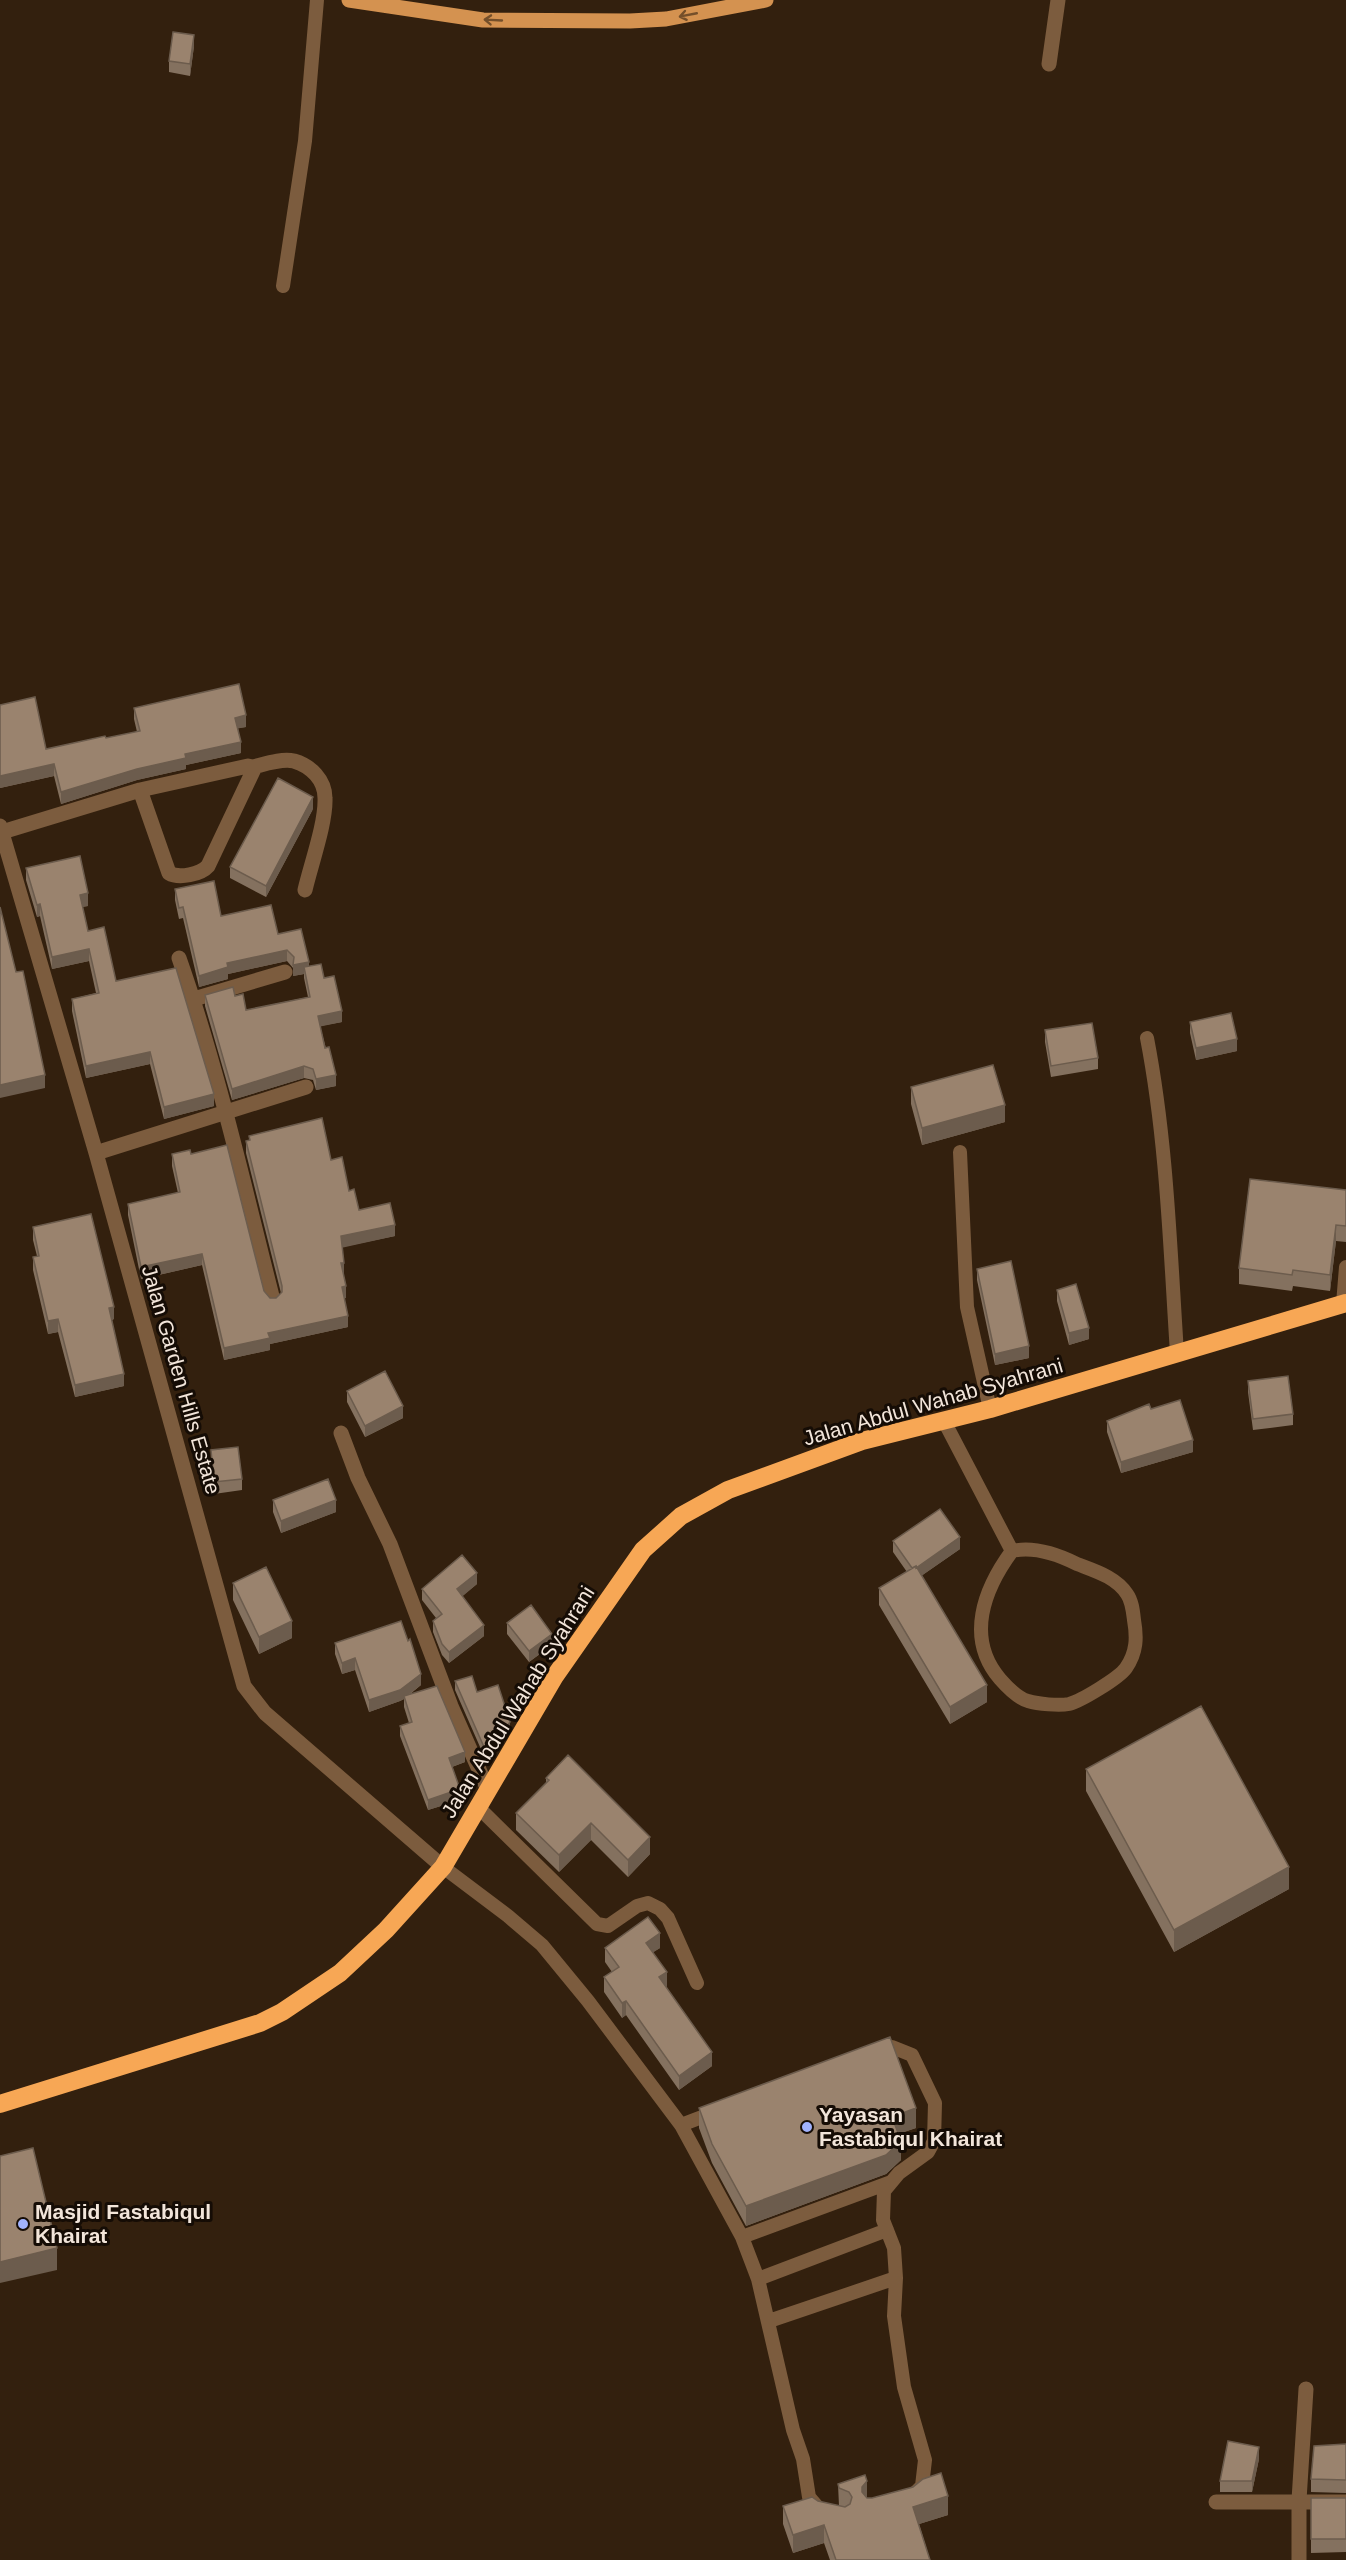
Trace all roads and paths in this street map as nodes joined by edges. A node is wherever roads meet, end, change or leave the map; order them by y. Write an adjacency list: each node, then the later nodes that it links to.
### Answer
1 (317, 0): 6 (lane)
2 (349, 0): 3 (main road, one-way to 2)
3 (766, 0)
4 (1058, 0): 5 (street)
5 (1049, 64)
6 (283, 286)
7 (253, 766): 8 (street); 8 (street); 10 (street)
8 (140, 790): 9 (street)
9 (1, 829): 18 (street, Jalan Garden Hills Estate)
10 (305, 890)
11 (179, 958): 13 (street)
12 (285, 972): 13 (street)
13 (194, 999): 16 (street)
14 (1147, 1038): 22 (lane)
15 (306, 1087): 16 (street)
16 (224, 1111): 18 (street); 20 (street)
17 (960, 1152): 23 (lane)
18 (96, 1153): 29 (street, Jalan Garden Hills Estate)
19 (1346, 1267): 21 (lane)
20 (273, 1300)
21 (1344, 1303): 22 (highway, Jalan Abdul Wahab Syahrani)
22 (1177, 1353): 23 (highway, Jalan Abdul Wahab Syahrani)
23 (990, 1410): 24 (highway, Jalan Abdul Wahab Syahrani)
24 (944, 1421): 26 (lane); 27 (highway, Jalan Abdul Wahab Syahrani)
25 (340, 1433): 27 (street)
26 (1012, 1551): 26 (lane)
27 (488, 1790): 28 (highway, Jalan Abdul Wahab Syahrani)
28 (477, 1808): 29 (highway, Jalan Abdul Wahab Syahrani); 30 (lane)
29 (443, 1867): 32 (highway, Jalan Abdul Wahab Syahrani); 34 (lane)
30 (697, 1983)
31 (858, 2057): 35 (lane)
32 (0, 2104)
33 (724, 2108): 34 (lane)
34 (681, 2125): 37 (lane)
35 (891, 2182): 36 (lane); 37 (lane)
36 (887, 2230): 38 (lane); 39 (lane)
37 (742, 2237): 39 (lane)
38 (896, 2278): 40 (lane); 42 (lane)
39 (758, 2279): 40 (lane)
40 (769, 2321): 46 (lane)
41 (1306, 2389): 43 (street)
42 (901, 2500)
43 (1299, 2500): 44 (street); 45 (street); 47 (street)
44 (1216, 2502)
45 (1346, 2502)
46 (836, 2515)
47 (1299, 2560)

